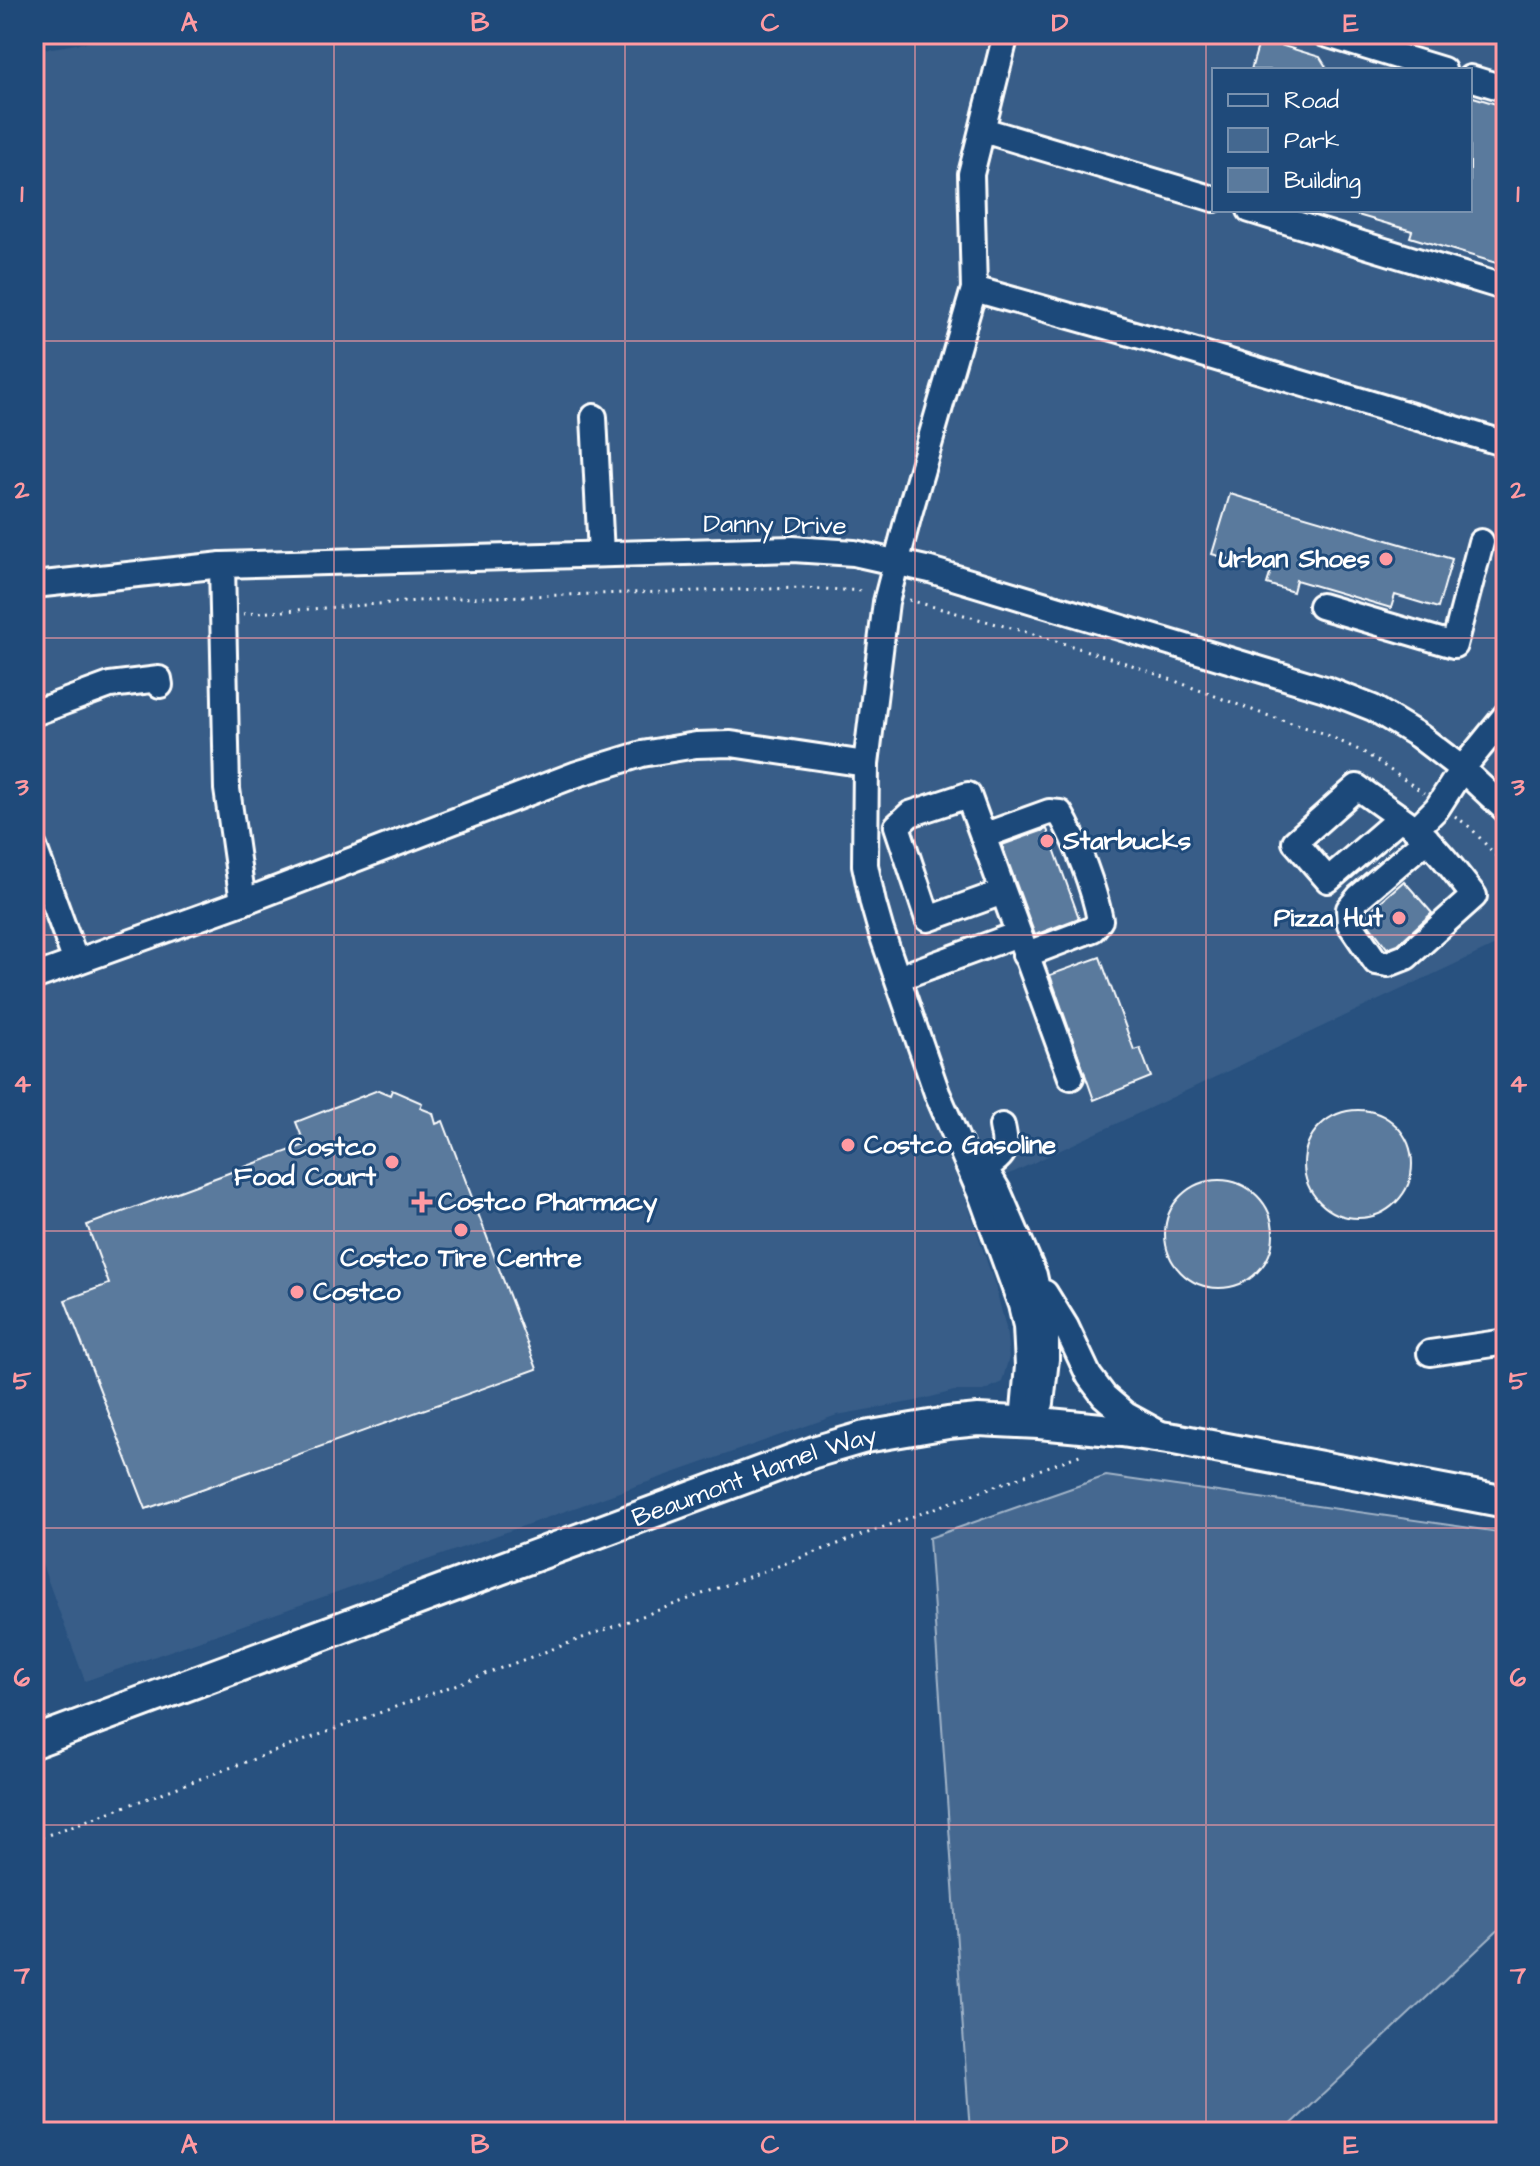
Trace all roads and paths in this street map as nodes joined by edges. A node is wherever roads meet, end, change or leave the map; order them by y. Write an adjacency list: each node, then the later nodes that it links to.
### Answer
1 (1006, 34): 6 (street)
2 (1325, 34): 3 (street)
3 (1436, 68)
4 (1472, 79): 5 (street)
5 (1506, 89)
6 (983, 130): 7 (street); 10 (street)
7 (1212, 198)
8 (1257, 212): 9 (street)
9 (1506, 288)
10 (974, 289): 12 (street); 15 (street)
11 (594, 417): 14 (street)
12 (1506, 444)
13 (1481, 542): 20 (street)
14 (601, 554): 15 (street, Danny Drive); 16 (street, Danny Drive)
15 (896, 562): 25 (street); 26 (street, Danny Drive)
16 (222, 565): 17 (street, Danny Drive); 21 (street)
17 (34, 585)
18 (867, 591): 21 (path)
19 (922, 603): 27 (path)
20 (1321, 606)
21 (223, 615): 35 (street)
22 (160, 685): 23 (street)
23 (34, 713)
24 (1506, 715): 26 (street)
25 (866, 764): 35 (street); 39 (street)
26 (1462, 769): 28 (street, Danny Drive); 30 (street)
27 (1422, 792)
28 (1506, 810)
29 (1471, 828): 33 (path)
30 (1414, 829): 30 (street)
31 (983, 836): 34 (street); 34 (street); 36 (street)
32 (34, 847): 37 (street)
33 (1506, 867)
34 (1003, 892): 36 (street)
35 (243, 902): 37 (street)
36 (1022, 944): 39 (street); 40 (street)
37 (76, 962): 38 (street)
38 (34, 977)
39 (898, 978): 42 (street)
40 (1071, 1077)
41 (1002, 1126): 43 (street)
42 (955, 1133): 43 (street); 47 (street)
43 (986, 1167): 44 (street)
44 (1034, 1275): 47 (street); 48 (street)
45 (1506, 1342): 46 (street)
46 (1430, 1353)
47 (1031, 1422): 48 (main road, Beaumont Hamel Way); 51 (main road, Beaumont Hamel Way)
48 (1174, 1439): 50 (main road, Beaumont Hamel Way)
49 (1085, 1453): 52 (path)
50 (1506, 1502)
51 (34, 1742)
52 (34, 1840)

